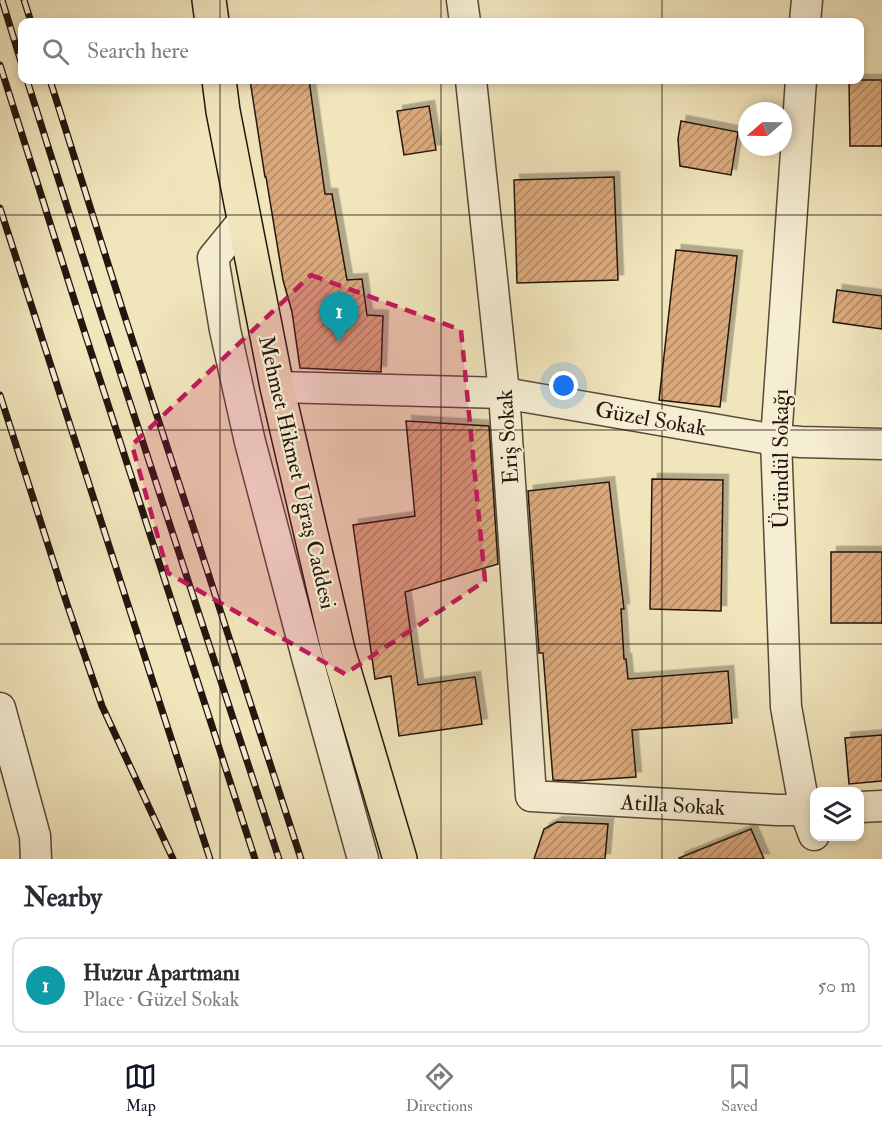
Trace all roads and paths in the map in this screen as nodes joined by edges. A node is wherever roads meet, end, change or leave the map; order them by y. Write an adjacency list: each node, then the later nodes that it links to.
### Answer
1 (209, 0): 4 (main road)
2 (462, 0): 5 (street)
3 (807, 0): 6 (street)
4 (211, 18)
5 (464, 18)
6 (805, 18)
7 (220, 84): 10 (main road, Mehmet Hikmet Uğraş Caddesi)
8 (471, 84): 12 (street, Eriş Sokak)
9 (801, 84): 13 (street, Üründül Sokağı)
10 (244, 220): 11 (main road, Mehmet Hikmet Uğraş Caddesi); 23 (street)
11 (277, 387): 12 (street, Güzel Sokak); 24 (main road, Mehmet Hikmet Uğraş Caddesi)
12 (504, 393): 13 (street, Güzel Sokak); 16 (street, Eriş Sokak)
13 (776, 440): 14 (street, Güzel Sokak); 19 (street, Üründül Sokağı)
14 (882, 444)
15 (0, 708): 22 (street)
16 (531, 796): 20 (street, Atilla Sokak)
17 (882, 806): 18 (street)
18 (864, 807)
19 (810, 814)
20 (810, 823)
21 (818, 841): 25 (street, Üründül Sokağı)
22 (36, 859)
23 (363, 859)
24 (400, 859)
25 (824, 859)

